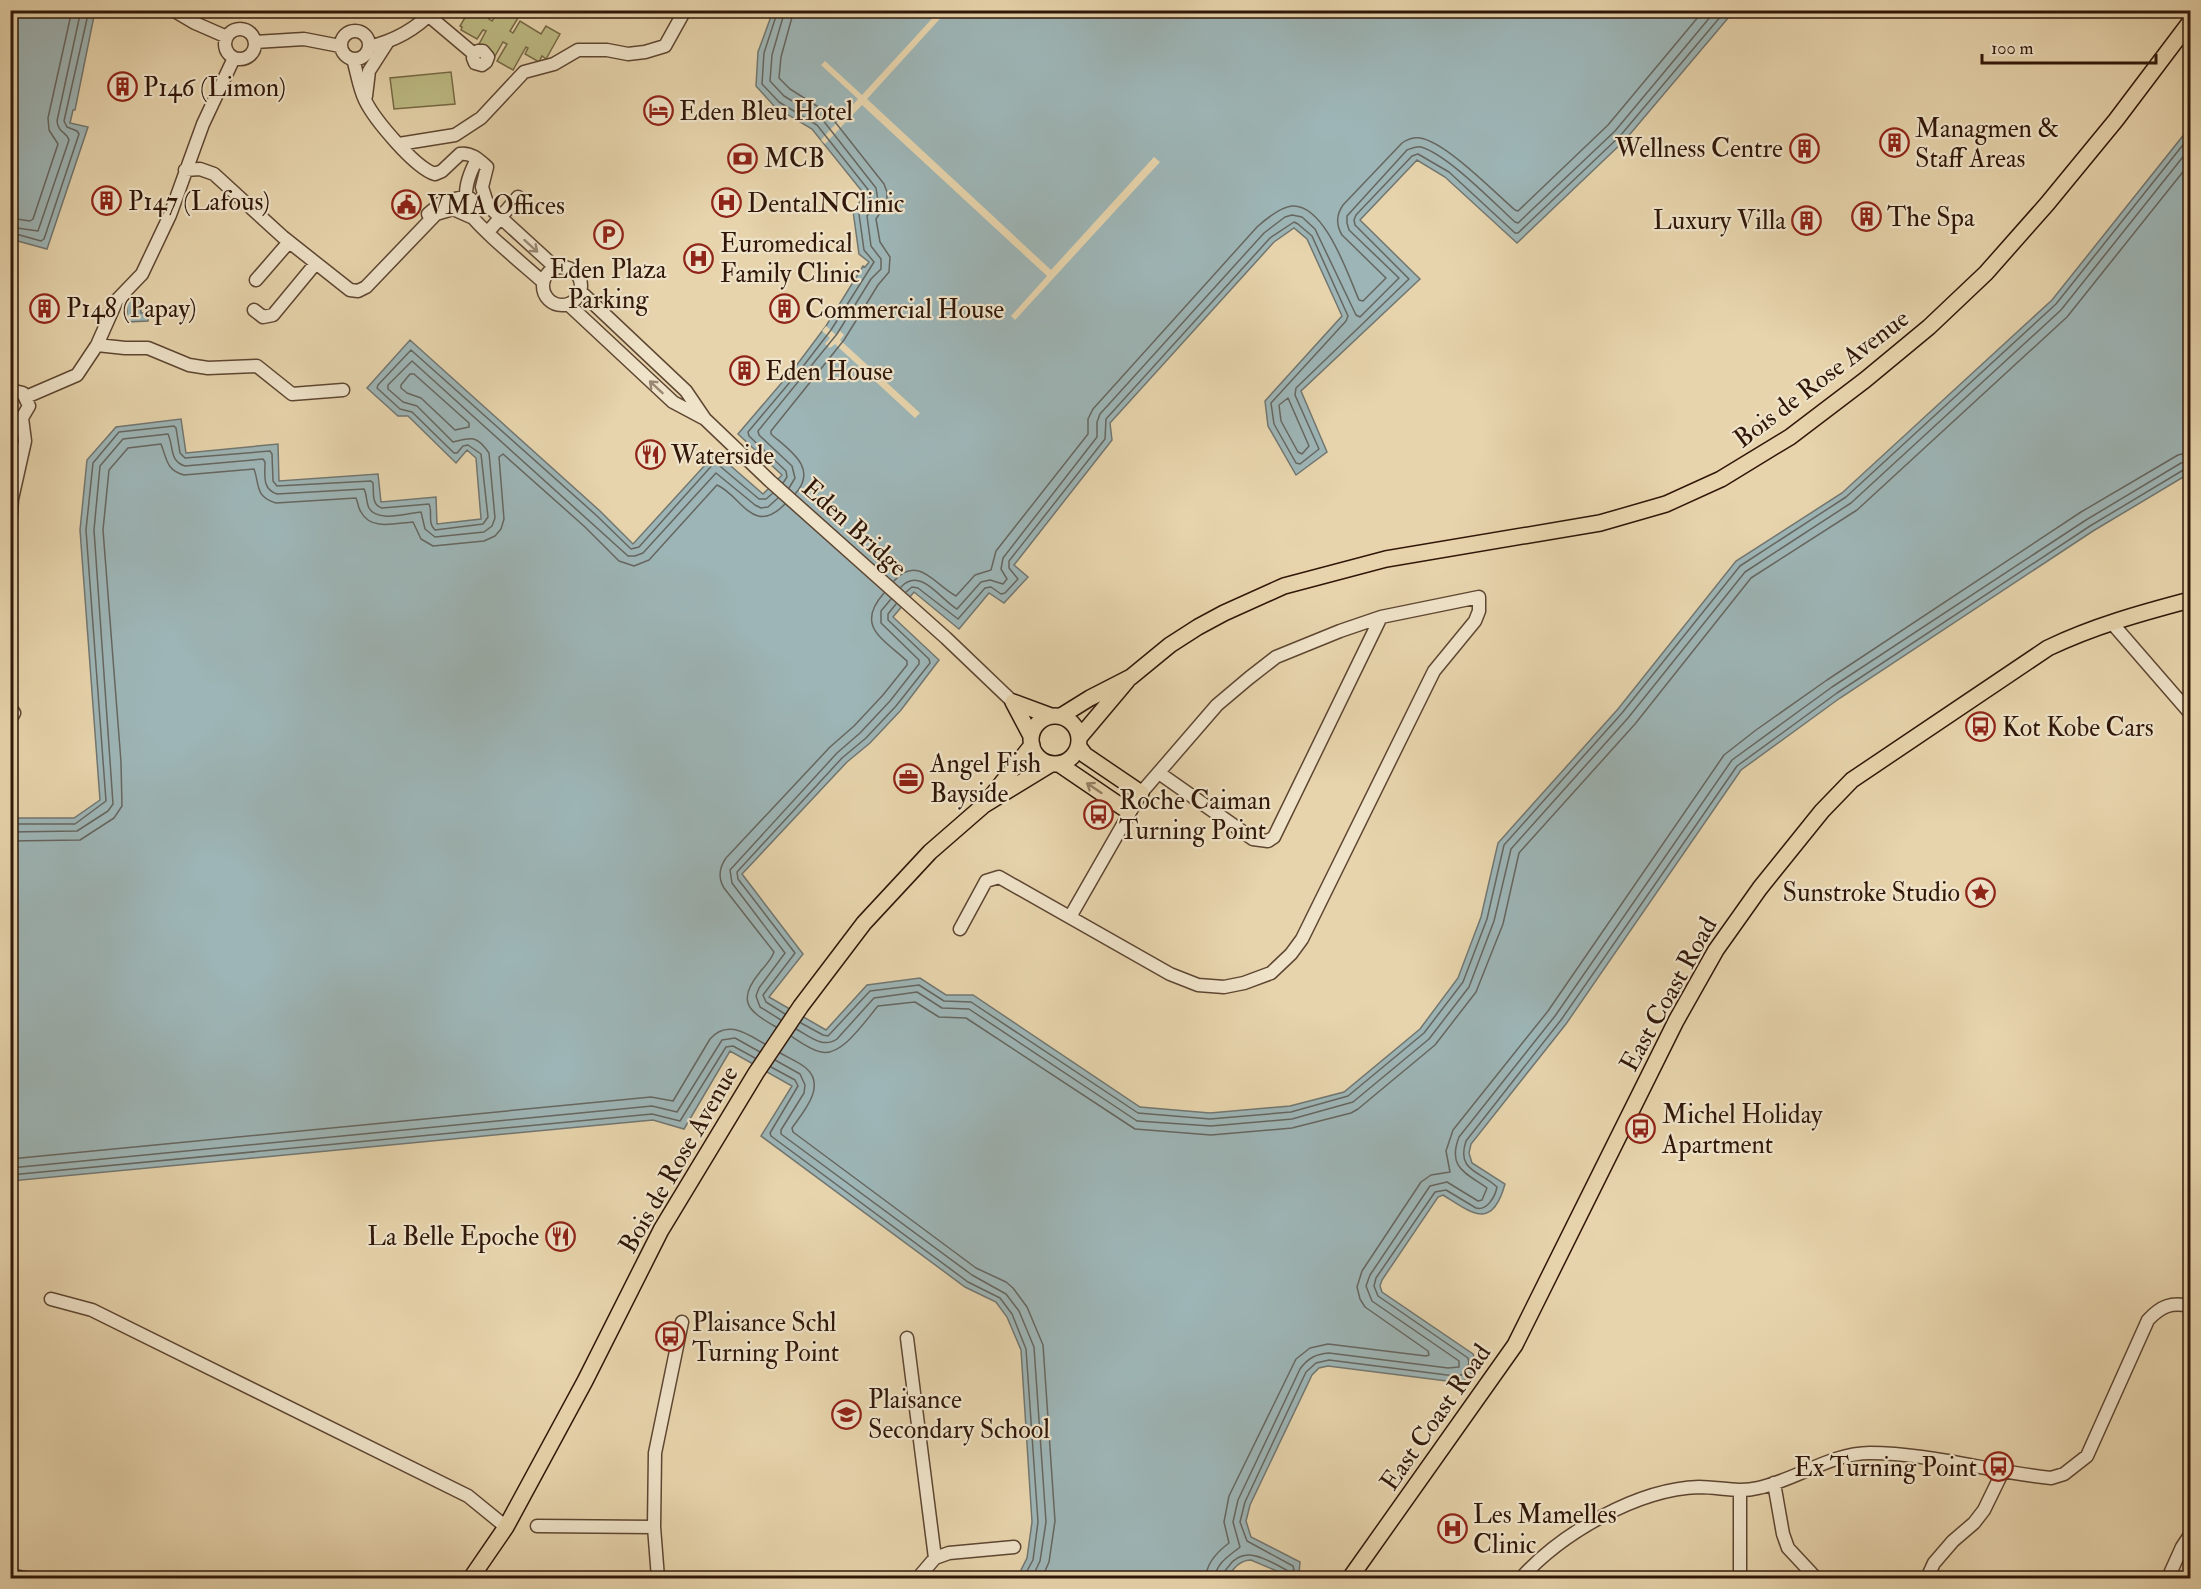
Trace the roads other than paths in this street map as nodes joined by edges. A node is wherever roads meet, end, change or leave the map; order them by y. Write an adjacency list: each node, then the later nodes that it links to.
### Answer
1 (173, 10): 5 (street)
2 (681, 12): 14 (street)
3 (431, 13): 7 (street); 10 (street)
4 (2190, 22): 42 (main road, Bois de Rose Avenue)
5 (227, 37): 6 (street); 11 (street)
6 (255, 42): 8 (street); 11 (street)
7 (387, 43): 9 (street); 13 (street)
8 (340, 46): 9 (street); 12 (street)
9 (369, 47): 12 (street)
10 (474, 54)
11 (234, 58): 16 (street)
12 (353, 59): 13 (street)
13 (365, 100): 14 (street)
14 (399, 144): 15 (street)
15 (482, 163): 17 (street); 19 (street)
16 (185, 170): 23 (street); 32 (street)
17 (466, 196): 19 (street); 20 (street); 24 (street)
18 (518, 197): 21 (street)
19 (488, 206): 21 (street)
20 (471, 217): 22 (street); 24 (street)
21 (500, 218): 22 (street); 26 (street, one-way to 26)
22 (488, 232): 28 (street)
23 (289, 242): 25 (street); 27 (street)
24 (393, 260): 25 (street)
25 (316, 263): 31 (street)
26 (556, 268): 28 (street); 29 (street)
27 (256, 280)
28 (543, 282): 30 (street)
29 (580, 291): 30 (street); 37 (street)
30 (568, 304): 37 (street, one-way to 30)
31 (254, 310)
32 (97, 345): 34 (street); 35 (street)
33 (10, 390): 35 (street)
34 (343, 390)
35 (26, 397): 36 (street)
36 (16, 419): 38 (street)
37 (705, 419): 43 (street, Eden Bridge)
38 (10, 529)
39 (2190, 600): 41 (main road, East Coast Road)
40 (1381, 617): 51 (street); 51 (street); 55 (street)
41 (2111, 622): 45 (street); 76 (main road, East Coast Road)
42 (1131, 677): 46 (main road, Bois de Rose Avenue); 49 (main road, Bois de Rose Avenue)
43 (1013, 702): 46 (main road); 48 (main road)
44 (10, 707): 47 (street)
45 (2190, 713)
46 (1056, 716): 48 (main road); 49 (main road)
47 (10, 720)
48 (1032, 741): 50 (main road); 53 (main road, Bois de Rose Avenue)
49 (1079, 742): 50 (main road); 52 (main road)
50 (1055, 764): 53 (main road, Bois de Rose Avenue); 54 (main road, one-way to 50)
51 (1159, 773): 52 (street)
52 (1141, 793): 54 (street)
53 (984, 805): 65 (main road, Bois de Rose Avenue)
54 (1128, 812): 55 (street)
55 (1070, 917): 56 (street)
56 (960, 929)
57 (51, 1299): 65 (street)
58 (2190, 1306): 61 (street)
59 (682, 1322): 66 (street)
60 (907, 1338): 69 (street)
61 (2003, 1471): 62 (street); 81 (street)
62 (1774, 1483): 63 (street); 80 (street)
63 (1740, 1491): 70 (street); 79 (street)
64 (537, 1526): 66 (street)
65 (506, 1527): 73 (main road, Bois de Rose Avenue)
66 (654, 1527): 74 (street)
67 (2190, 1535): 82 (street)
68 (1014, 1547): 69 (street)
69 (935, 1558): 75 (street)
70 (1533, 1565): 77 (street); 78 (street)
71 (10, 1575): 72 (street)
72 (25, 1578)
73 (471, 1578)
74 (658, 1578)
75 (918, 1578)
76 (1350, 1578)
77 (1521, 1578)
78 (1534, 1578)
79 (1740, 1578)
80 (1816, 1578)
81 (1927, 1578)
82 (2168, 1578)

